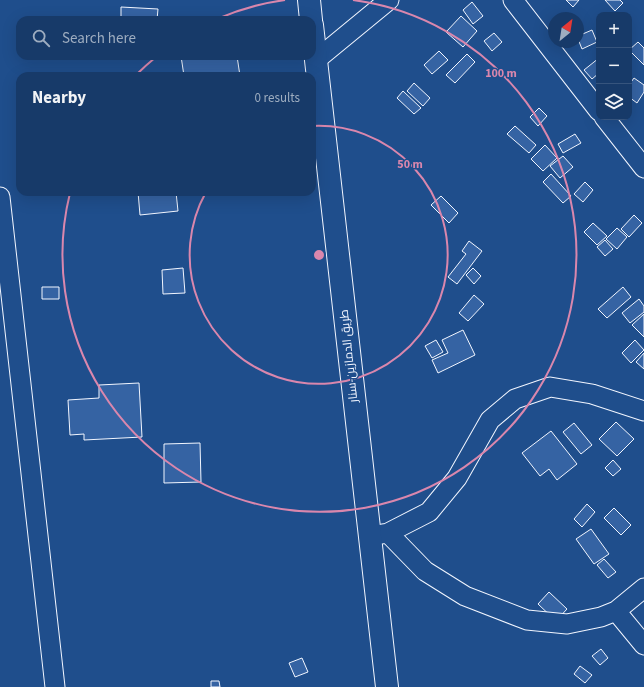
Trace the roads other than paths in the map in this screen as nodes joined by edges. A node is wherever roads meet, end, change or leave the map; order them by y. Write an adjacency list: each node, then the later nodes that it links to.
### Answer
1 (309, 0): 4 (highway)
2 (389, 0): 5 (street)
3 (513, 0): 6 (street)
4 (311, 16)
5 (316, 60): 11 (highway, طريق الدمازين-سنار)
6 (596, 107)
7 (606, 120): 8 (street)
8 (644, 168)
9 (0, 197): 15 (street)
10 (644, 411): 11 (street)
11 (379, 535): 13 (street); 16 (highway, طريق الدمازين-سنار)
12 (644, 588): 13 (street)
13 (616, 611): 14 (street)
14 (644, 645)
15 (55, 687)
16 (387, 687)

